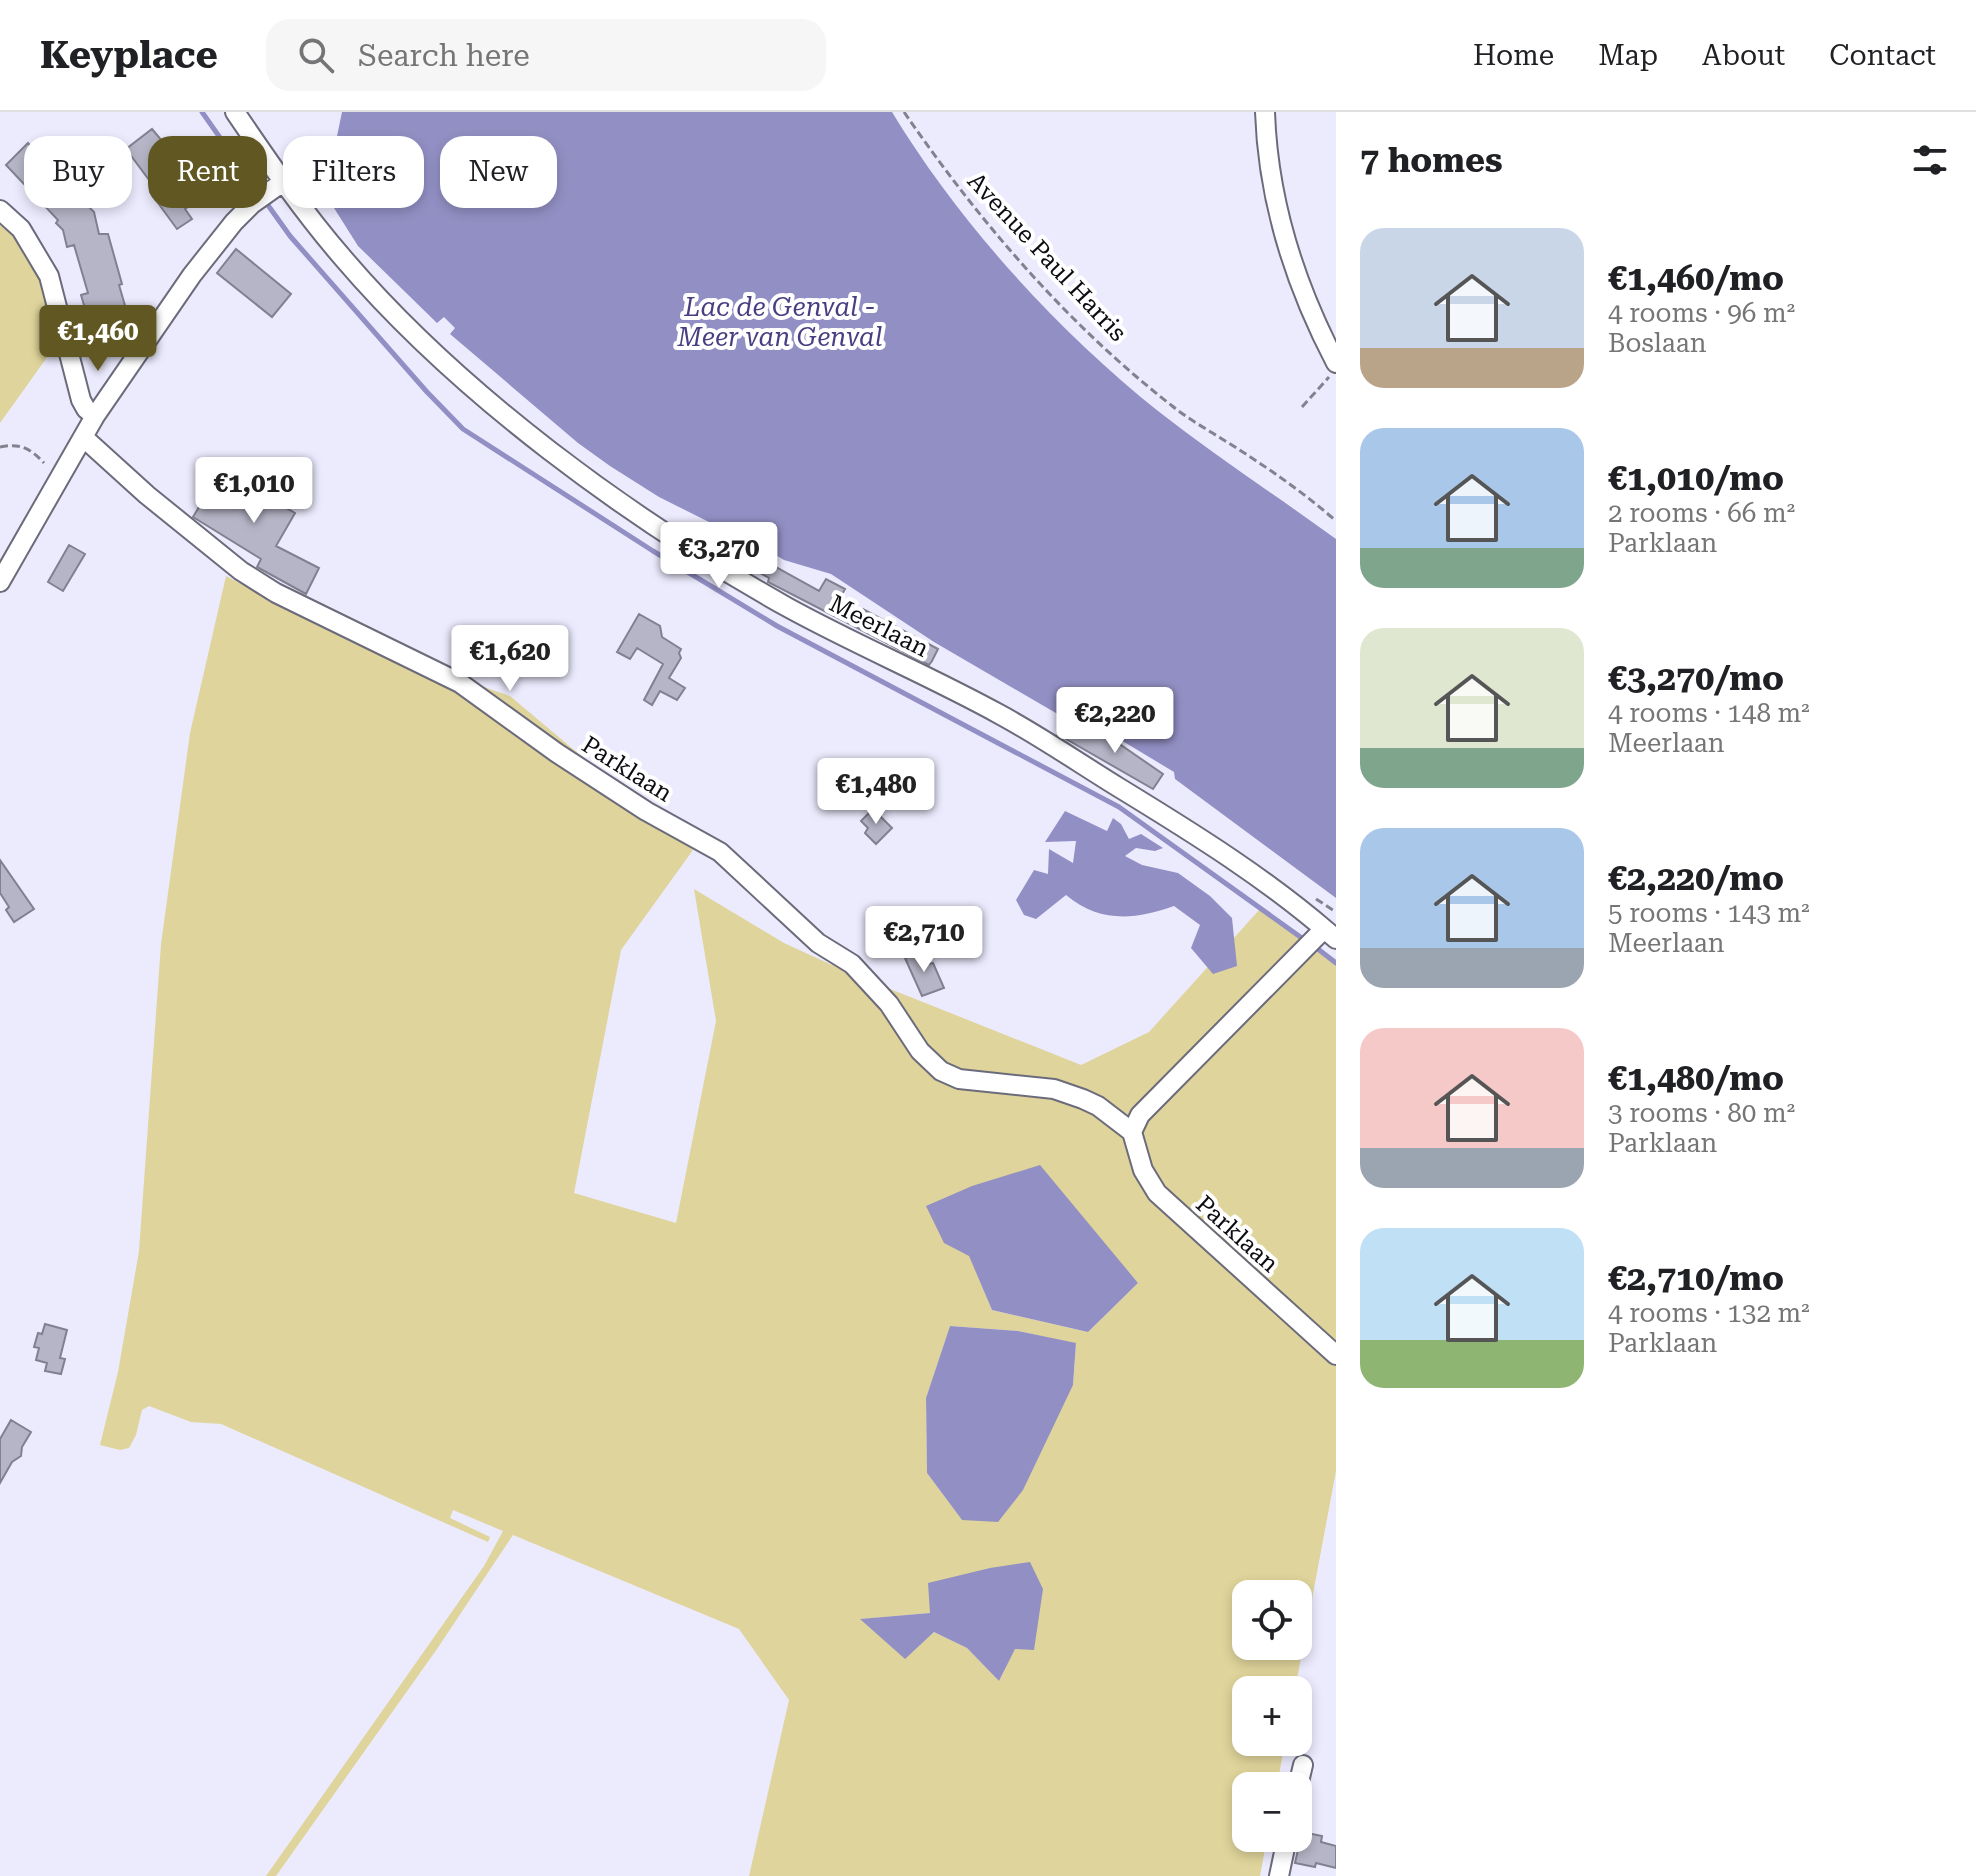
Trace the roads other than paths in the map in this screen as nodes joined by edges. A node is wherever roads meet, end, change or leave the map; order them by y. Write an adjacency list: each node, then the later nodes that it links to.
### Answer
1 (235, 112): 3 (street, Meerlaan)
2 (1265, 112): 5 (street)
3 (276, 187): 6 (street); 9 (street, Meerlaan)
4 (0, 210): 6 (street)
5 (1336, 363)
6 (95, 416): 7 (street)
7 (83, 437): 8 (street); 10 (street, Parklaan)
8 (0, 582)
9 (1321, 938): 10 (street)
10 (1132, 1132): 11 (street, Parklaan)
11 (1336, 1355)
12 (1303, 1765): 13 (street)
13 (1301, 1772)
14 (1284, 1852): 15 (street)
15 (1279, 1876)

